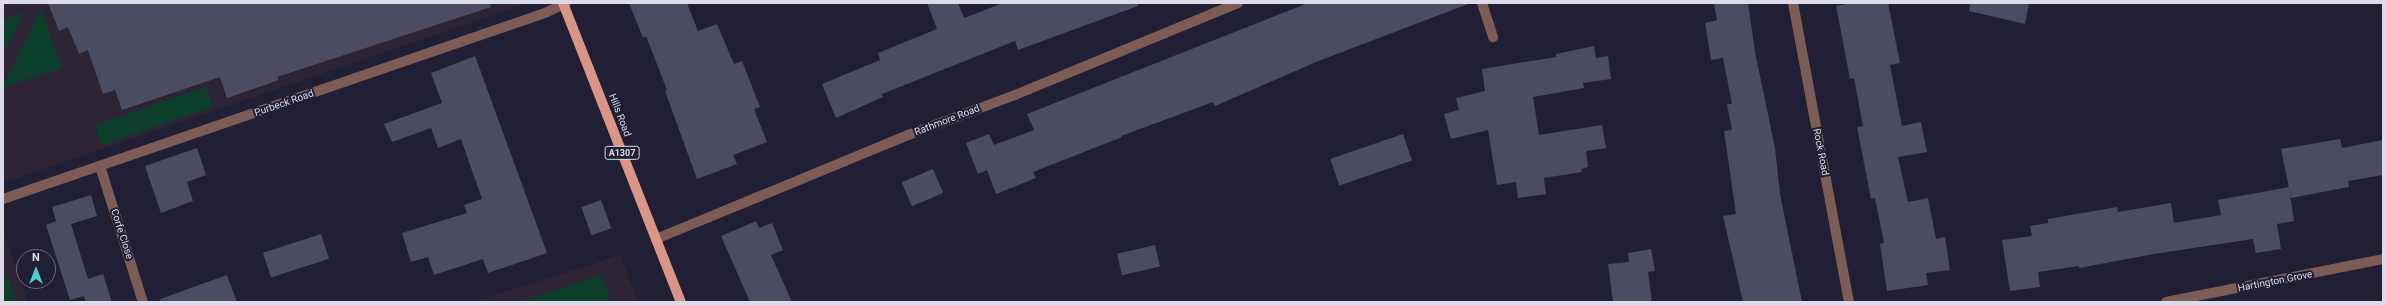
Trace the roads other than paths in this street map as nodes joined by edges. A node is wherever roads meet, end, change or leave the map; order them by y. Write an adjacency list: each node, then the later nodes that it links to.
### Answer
1 (565, 3): 6 (street, Purbeck Road); 8 (main road, Hills Road / A1307)
2 (1238, 3): 8 (street, Rathmore Road)
3 (1482, 3): 5 (street)
4 (1793, 3): 12 (street, Rock Road)
5 (1493, 37)
6 (100, 166): 7 (street, Purbeck Road); 10 (street, Corfe Close)
7 (3, 199)
8 (656, 239): 11 (main road, Hills Road / A1307)
9 (2383, 259): 13 (street, Hartington Grove)
10 (144, 302)
11 (681, 302)
12 (1849, 302)
13 (2166, 302)

